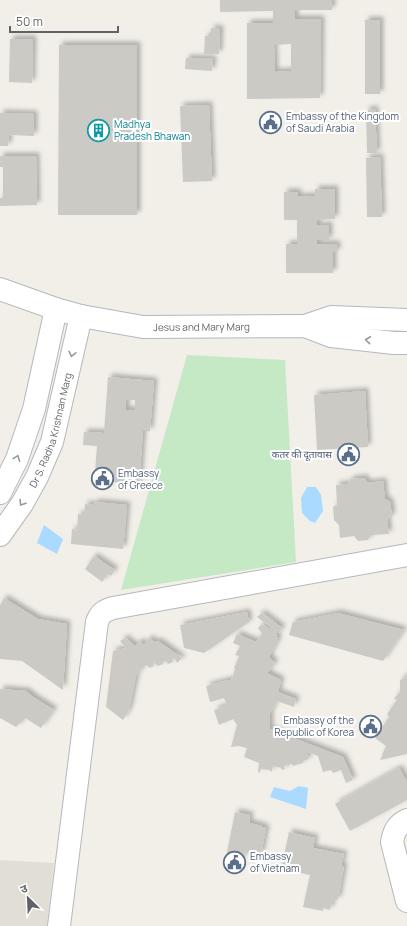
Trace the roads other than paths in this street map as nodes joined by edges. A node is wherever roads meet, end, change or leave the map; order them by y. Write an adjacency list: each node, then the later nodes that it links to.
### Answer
1 (0, 289): 2 (street, Jesus and Mary Marg)
2 (56, 309): 3 (street, Jesus and Mary Marg); 7 (street, Dr S. Radha Krishnan Marg)
3 (81, 316): 5 (street, Jesus and Mary Marg); 8 (street, Dr S. Radha Krishnan Marg, one-way to 8)
4 (407, 320): 5 (street)
5 (305, 326): 6 (street, Jesus and Mary Marg, one-way to 5)
6 (407, 343)
7 (27, 431): 8 (street); 9 (street, Dr S. Radha Krishnan Marg, one-way to 7)
8 (52, 442): 10 (street, Dr S. Radha Krishnan Marg, one-way to 10)
9 (0, 492)
10 (0, 534)
11 (407, 555): 14 (street)
12 (407, 820): 13 (street)
13 (407, 901)
14 (59, 926)

